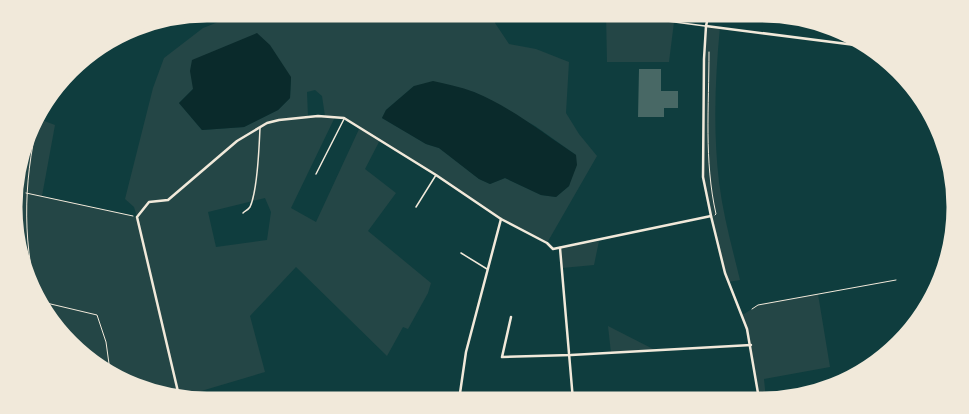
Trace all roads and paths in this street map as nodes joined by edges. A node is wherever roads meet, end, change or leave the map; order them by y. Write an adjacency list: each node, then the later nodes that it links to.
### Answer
1 (660, 20): 3 (lane)
2 (707, 20): 3 (street)
3 (706, 26): 4 (street); 14 (street)
4 (856, 45)
5 (709, 46): 14 (path)
6 (344, 118): 7 (street); 9 (lane); 10 (street)
7 (260, 126): 13 (lane); 15 (street)
8 (32, 141): 11 (path)
9 (316, 174)
10 (436, 175): 12 (lane); 16 (street)
11 (26, 193): 15 (path); 19 (path)
12 (416, 207)
13 (242, 213)
14 (711, 216): 17 (street); 25 (street)
15 (137, 217): 28 (street)
16 (501, 219): 17 (street); 20 (street)
17 (560, 248): 26 (street)
18 (461, 253): 20 (lane)
19 (29, 265)
20 (488, 269): 29 (street)
21 (896, 280): 23 (path)
22 (47, 303): 27 (path)
23 (752, 309)
24 (511, 317): 26 (street)
25 (751, 345): 26 (street); 31 (street)
26 (570, 355): 30 (street)
27 (109, 366)
28 (178, 391)
29 (459, 394)
30 (573, 394)
31 (758, 394)

